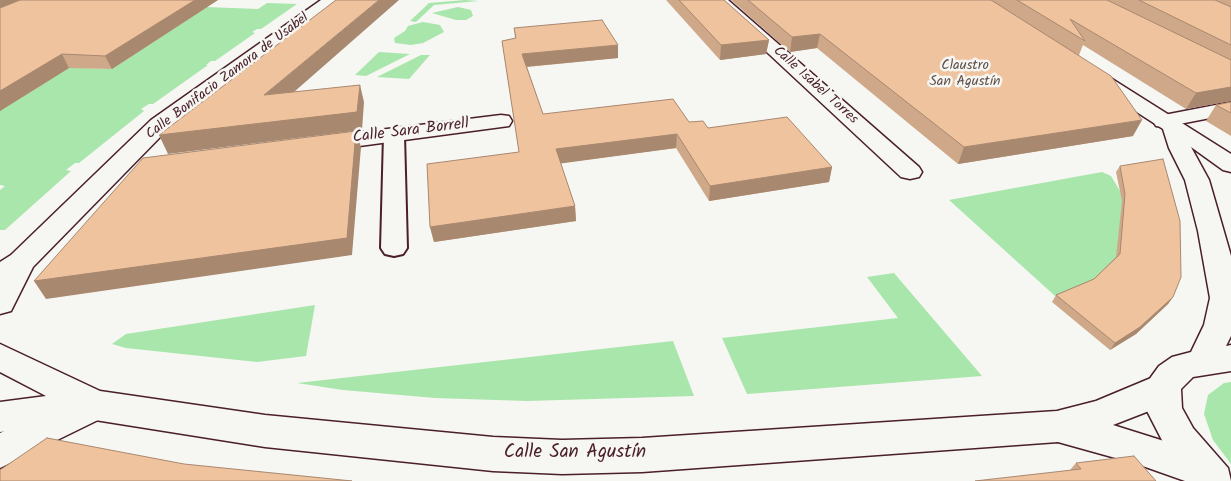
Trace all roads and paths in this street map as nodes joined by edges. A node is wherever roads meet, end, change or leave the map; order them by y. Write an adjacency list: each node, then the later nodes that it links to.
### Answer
1 (331, 0): 11 (street, Calle Bonifacio Zamora de Usabel)
2 (719, 0): 12 (street, Calle Isabel Torres)
3 (1079, 66): 6 (street)
4 (1231, 108): 6 (street)
5 (501, 121): 7 (street, Calle Sara Borrell)
6 (1169, 124): 10 (street); 17 (street)
7 (394, 135): 8 (street, Calle Sara Borrell); 13 (street)
8 (299, 146)
9 (150, 165): 11 (street)
10 (1231, 166)
11 (113, 169): 14 (street, Calle Bonifacio Zamora de Usabel)
12 (910, 172)
13 (394, 248)
14 (10, 269): 15 (street, Calle Bonifacio Zamora de Usabel)
15 (0, 303)
16 (0, 357): 19 (street, Calle San Agustín)
17 (1217, 359): 18 (street, Calle San Agustín)
18 (1162, 387): 21 (street, Calle San Agustín); 23 (street)
19 (95, 405): 20 (street, Calle San Agustín); 21 (street, Calle San Agustín); 22 (street)
20 (0, 417)
21 (1057, 427): 23 (street, Calle San Agustín)
22 (0, 451)
23 (1211, 478)

